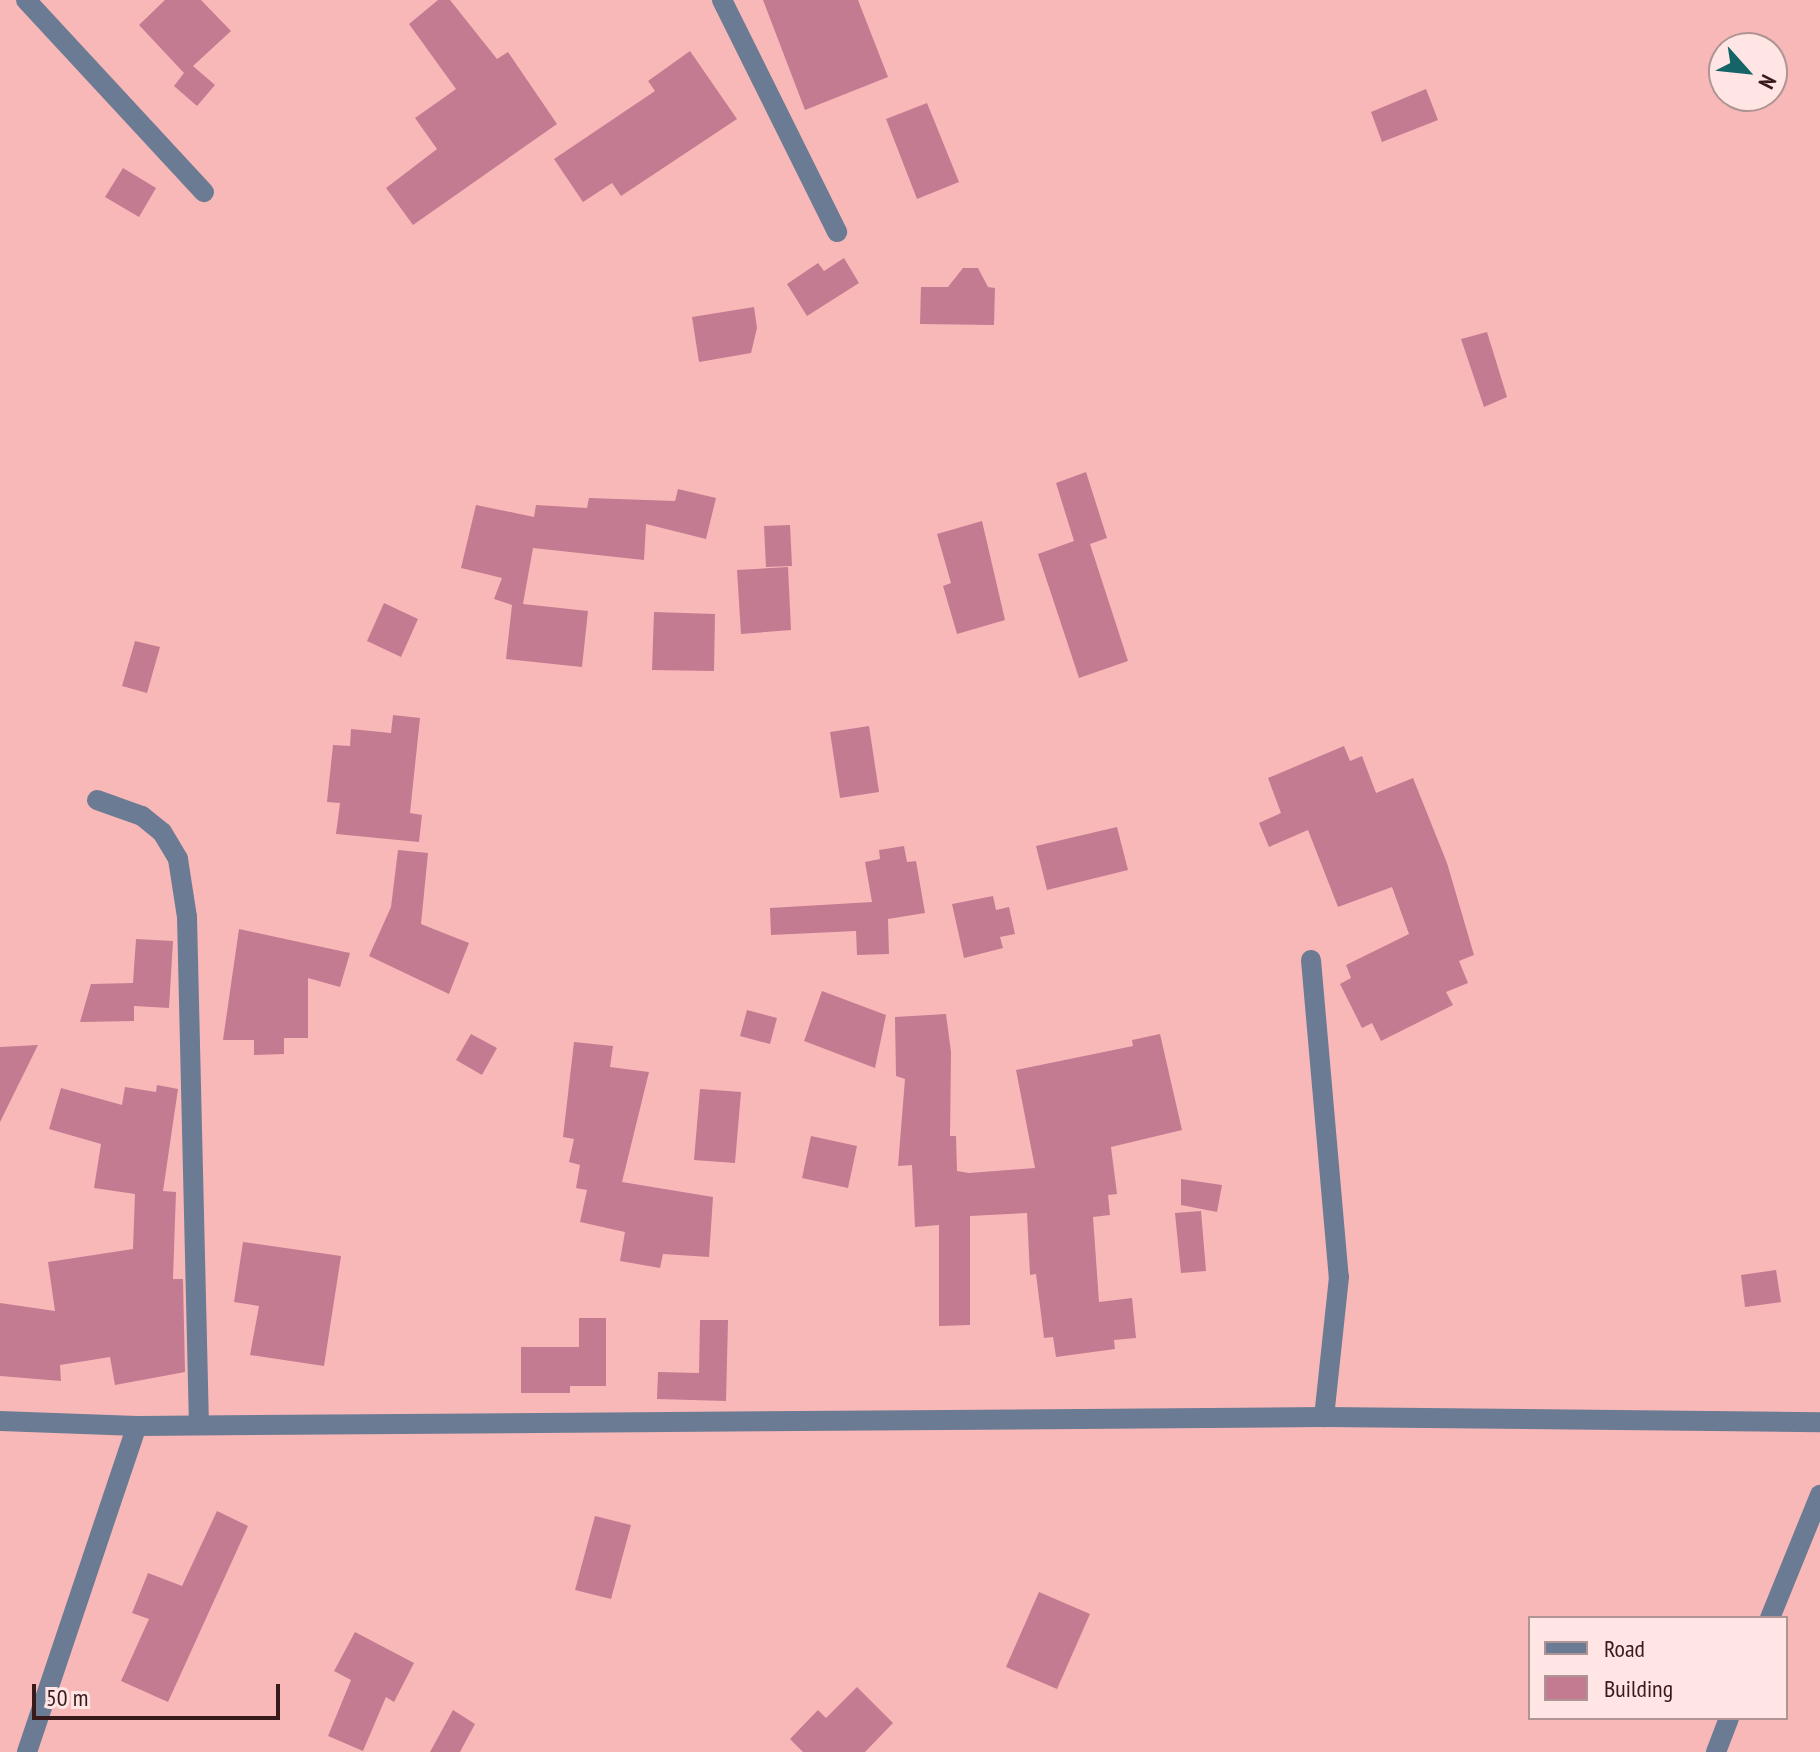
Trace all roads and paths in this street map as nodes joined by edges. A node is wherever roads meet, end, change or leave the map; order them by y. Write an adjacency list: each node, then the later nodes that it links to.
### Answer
1 (26, 0): 3 (street)
2 (722, 0): 4 (street)
3 (204, 192)
4 (837, 232)
5 (97, 800): 10 (street)
6 (1311, 960): 7 (street)
7 (1324, 1417): 9 (street); 10 (street)
8 (0, 1421): 11 (street)
9 (1820, 1422)
10 (199, 1425): 11 (street)
11 (137, 1426): 15 (street)
12 (1820, 1495): 13 (street)
13 (1771, 1616)
14 (1728, 1720): 16 (street)
15 (27, 1752)
16 (1716, 1752)

